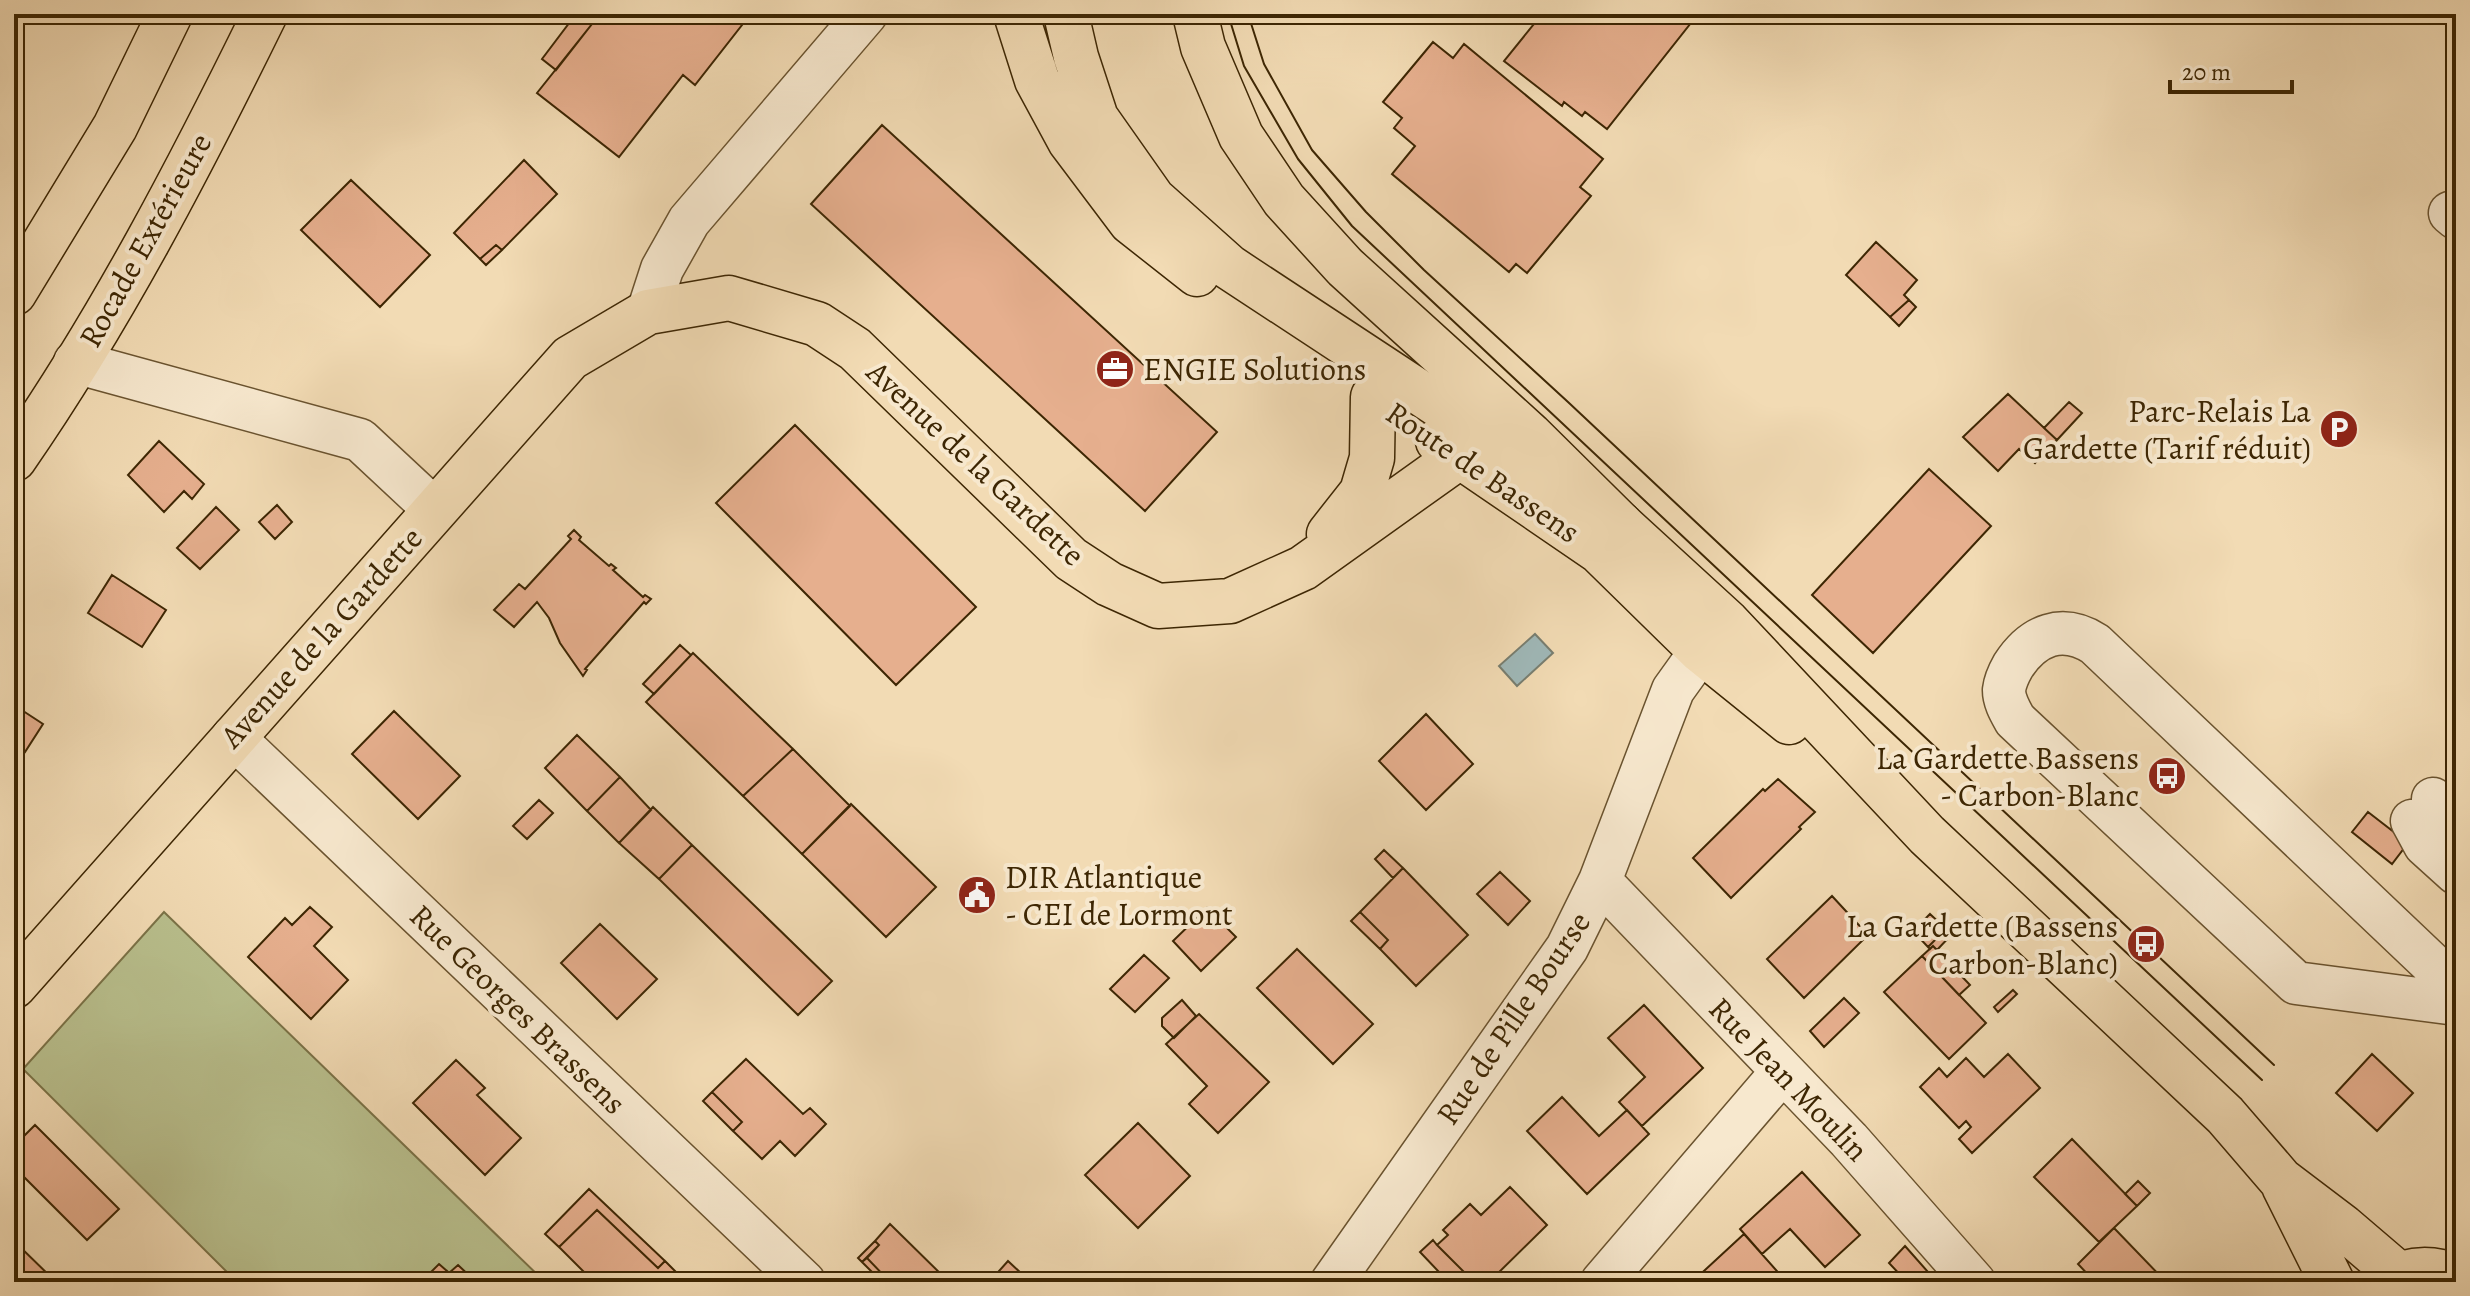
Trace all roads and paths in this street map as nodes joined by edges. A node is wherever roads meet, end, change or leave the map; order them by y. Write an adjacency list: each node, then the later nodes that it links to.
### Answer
1 (170, 14): 7 (main road)
2 (265, 14): 9 (main road, Rocade Extérieure)
3 (866, 14): 8 (street)
4 (1016, 14): 10 (main road, Route de Bassens)
5 (1066, 14): 14 (main road)
6 (1195, 14): 14 (main road)
7 (14, 293)
8 (648, 312): 13 (main road, Avenue de la Gardette); 15 (main road, Avenue de la Gardette)
9 (75, 362): 12 (main road, Rocade Extérieure); 13 (street)
10 (1373, 397): 11 (main road, Route de Bassens); 15 (main road, Avenue de la Gardette)
11 (1460, 456): 15 (main road, Avenue de la Gardette); 16 (main road, Route de Bassens)
12 (14, 459)
13 (434, 509): 17 (main road, Avenue de la Gardette)
14 (1621, 525): 19 (main road)
15 (1303, 568)
16 (1701, 651): 19 (main road, Route de Bassens); 21 (street, Rue de Pille Bourse)
17 (233, 737): 22 (main road, Avenue de la Gardette); 29 (street, Rue Georges Brassens)
18 (2443, 799): 20 (street)
19 (1927, 835): 26 (main road)
20 (2456, 873)
21 (1600, 881): 25 (street, Rue Jean Moulin); 30 (street, Rue de Pille Bourse)
22 (14, 986)
23 (2456, 987): 24 (street)
24 (2456, 1004)
25 (1782, 1072): 31 (street); 32 (street, Rue Jean Moulin)
26 (2281, 1180): 28 (main road); 33 (main road)
27 (2451, 1268): 28 (main road)
28 (2391, 1278)
29 (804, 1282)
30 (1332, 1282)
31 (1602, 1282)
32 (1974, 1282)
33 (2332, 1282)

